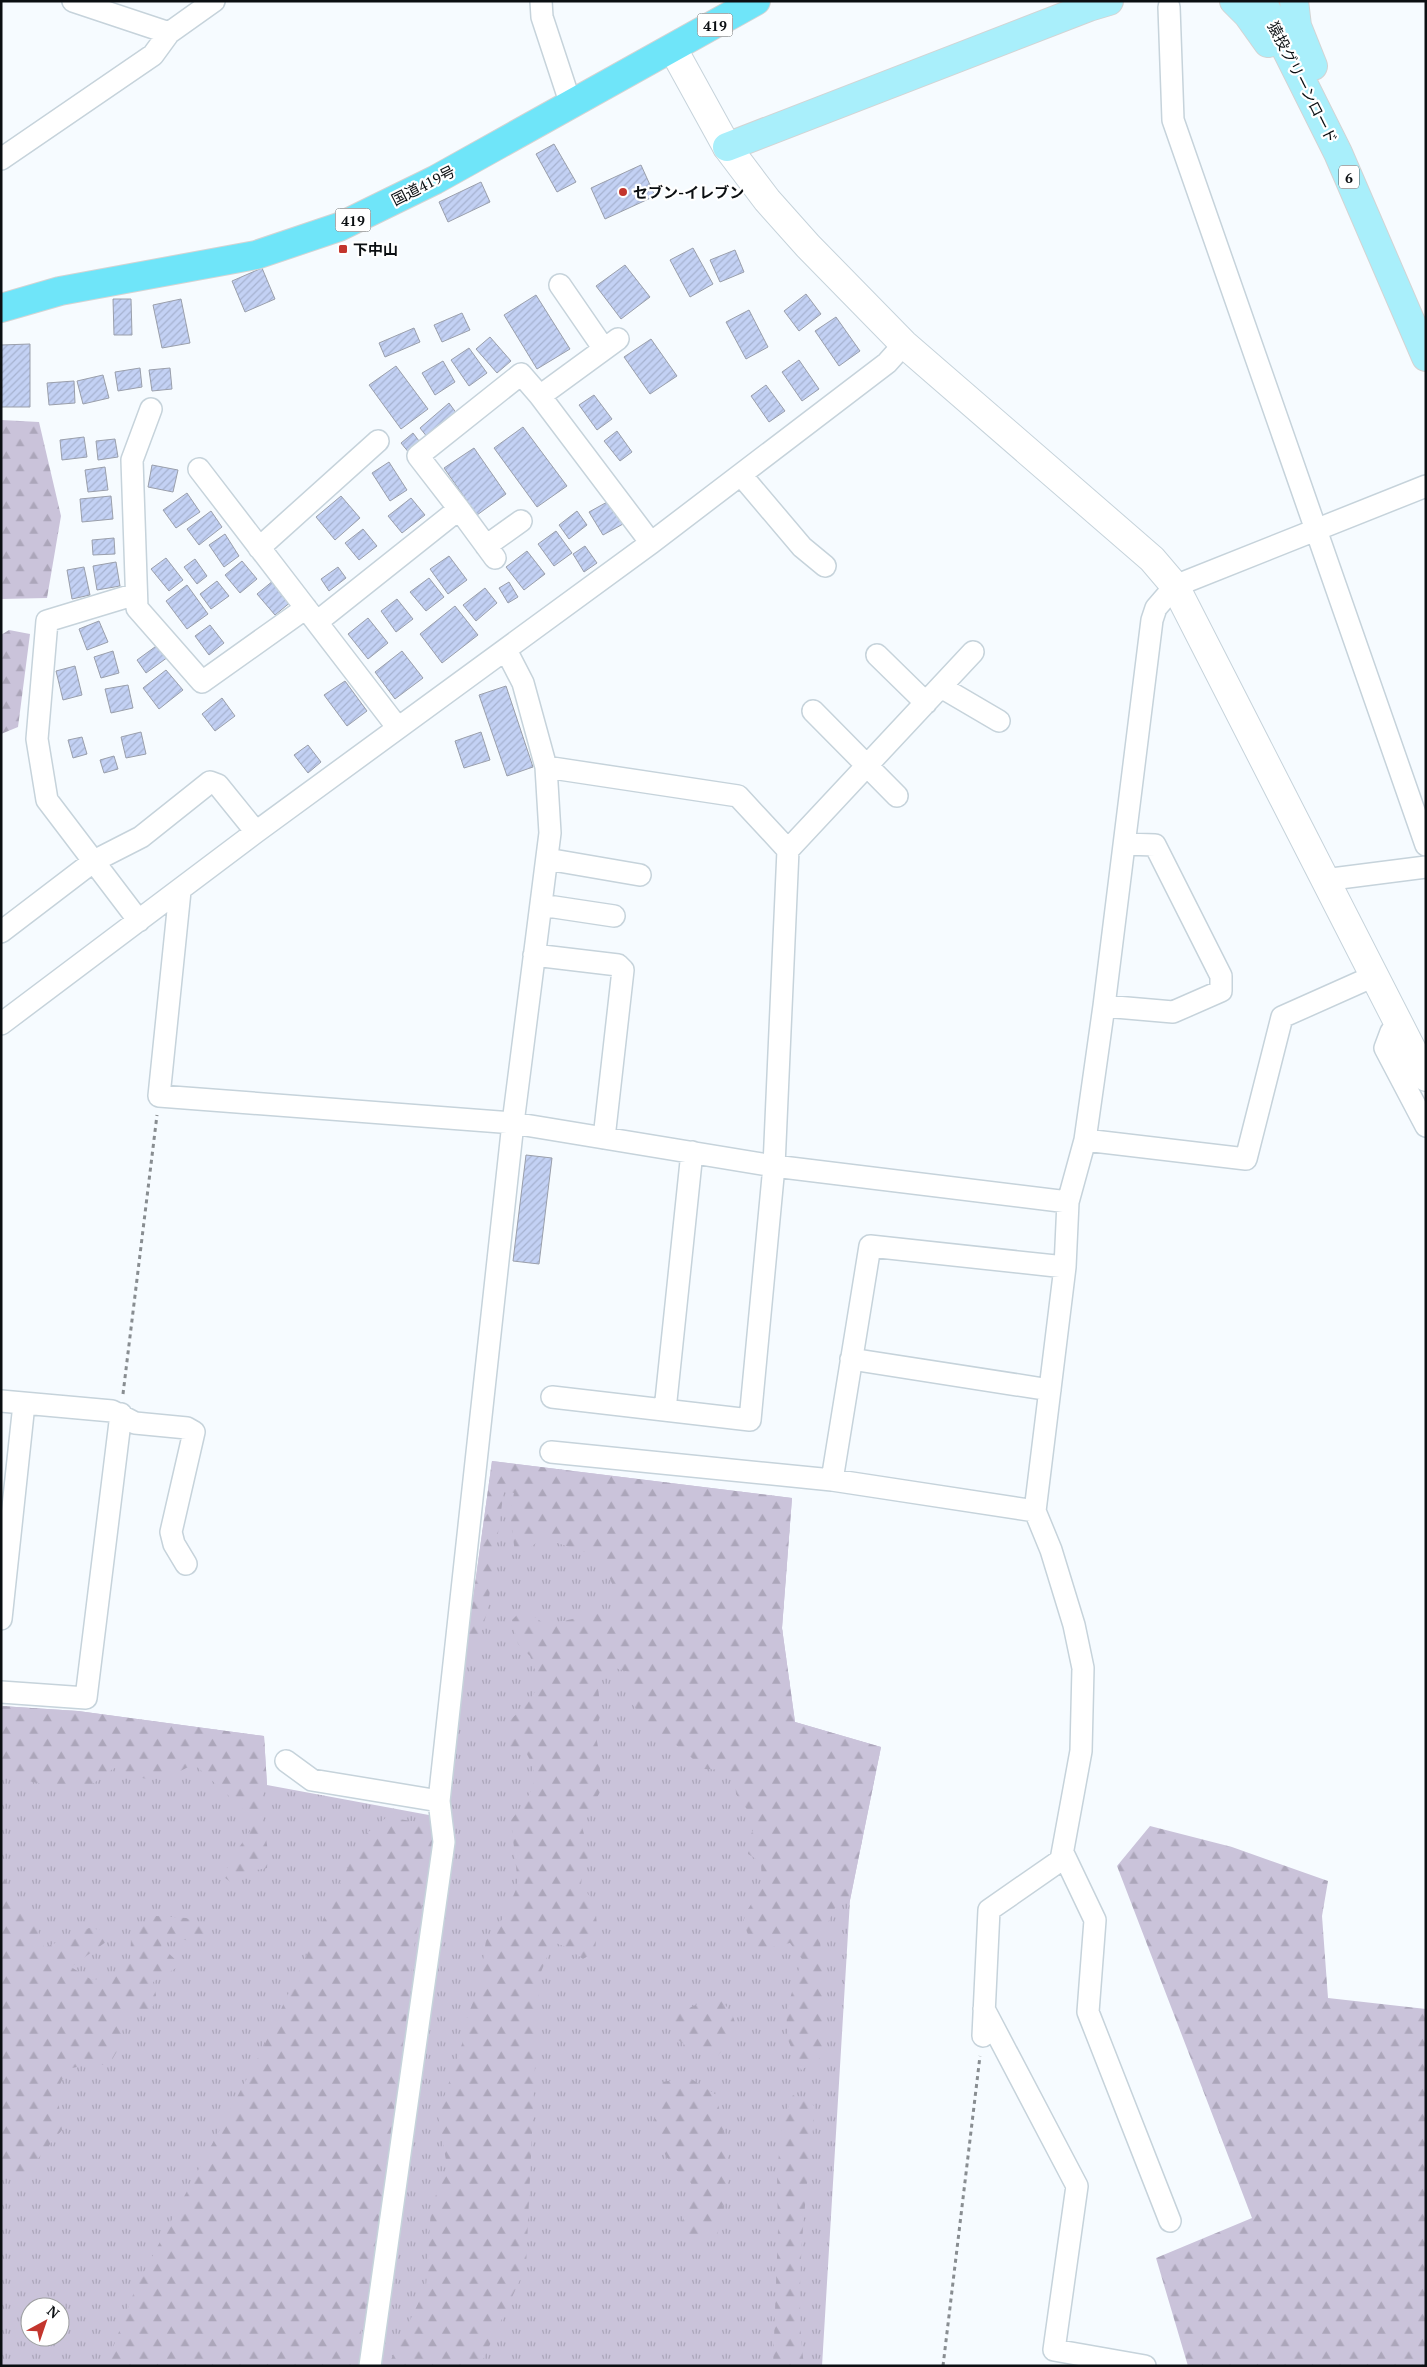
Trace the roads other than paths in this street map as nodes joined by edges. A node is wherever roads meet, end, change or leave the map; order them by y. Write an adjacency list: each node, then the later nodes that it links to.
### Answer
1 (73, 1): 10 (street)
2 (214, 1): 10 (street)
3 (542, 1): 12 (street)
4 (756, 1): 11 (highway, 国道419号 / 419)
5 (1234, 1): 15 (main road)
6 (1262, 1): 15 (main road, 猿投グリーンロード / 6)
7 (1294, 1): 18 (main road)
8 (1099, 3): 13 (main road)
9 (1169, 6): 29 (street)
10 (169, 34): 14 (street)
11 (673, 49): 12 (highway, 国道419号 / 419); 13 (street)
12 (571, 106): 17 (highway, 国道419号 / 419)
13 (727, 147): 19 (street)
14 (1, 159)
15 (1381, 249): 18 (main road, 猿投グリーンロード / 6)
16 (560, 284): 21 (street)
17 (1, 308)
18 (1411, 322): 20 (main road, 猿投グリーンロード / 6)
19 (904, 344): 25 (street); 33 (street)
20 (1426, 357)
21 (540, 396): 27 (street); 30 (street)
22 (151, 409): 34 (street)
23 (378, 441): 31 (street)
24 (199, 468): 31 (street)
25 (741, 475): 30 (street); 32 (street)
26 (1426, 486): 29 (street)
27 (459, 509): 28 (street); 35 (street)
28 (520, 521)
29 (1314, 529): 33 (street); 49 (street)
30 (651, 543): 36 (street)
31 (259, 548): 35 (street)
32 (825, 566)
33 (1175, 586): 48 (street); 55 (street)
34 (136, 594): 35 (street); 52 (street)
35 (312, 615): 43 (street)
36 (506, 650): 43 (street); 45 (street)
37 (973, 652): 39 (street)
38 (877, 655): 40 (street)
39 (941, 687): 40 (street); 42 (street)
40 (926, 702): 44 (street)
41 (813, 711): 44 (street)
42 (999, 721)
43 (398, 728): 47 (street)
44 (867, 766): 46 (street); 50 (street)
45 (546, 767): 50 (street); 51 (street)
46 (897, 796)
47 (256, 832): 52 (street); 56 (street)
48 (1124, 844): 63 (street); 63 (street)
49 (1426, 845)
50 (788, 850): 72 (street)
51 (547, 858): 54 (street); 57 (street)
52 (94, 861): 59 (street); 60 (street)
53 (1426, 867): 55 (street)
54 (640, 875)
55 (1324, 880): 62 (street)
56 (180, 891): 59 (street); 67 (street)
57 (541, 905): 58 (street); 61 (street)
58 (614, 916)
59 (140, 921): 64 (street)
60 (2, 929)
61 (534, 955): 67 (street); 69 (street)
62 (1374, 976): 65 (street); 70 (street)
63 (1104, 1006): 70 (street)
64 (1, 1024)
65 (1400, 1028): 66 (street); 68 (street)
66 (1426, 1077)
67 (513, 1123): 69 (street); 89 (street)
68 (1426, 1126)
69 (604, 1138): 71 (street)
70 (1085, 1140): 73 (street)
71 (692, 1152): 72 (street); 80 (street)
72 (774, 1166): 73 (street); 80 (street)
73 (1068, 1202): 74 (street)
74 (1065, 1267): 75 (street); 76 (street)
75 (851, 1359): 76 (street); 83 (street)
76 (1050, 1390): 84 (street)
77 (552, 1397): 80 (street)
78 (1, 1400): 79 (street)
79 (24, 1404): 81 (street); 86 (street)
80 (665, 1410)
81 (121, 1414): 85 (street); 87 (street)
82 (552, 1452): 83 (street)
83 (832, 1480): 84 (street)
84 (1035, 1511): 90 (street)
85 (186, 1564)
86 (1, 1619)
87 (1, 1692)
88 (286, 1761): 89 (street)
89 (439, 1801): 94 (street)
90 (1063, 1853): 91 (street); 93 (street)
91 (984, 2008): 92 (street); 95 (street)
92 (983, 2036)
93 (1170, 2221)
94 (370, 2366)
95 (1145, 2366)

